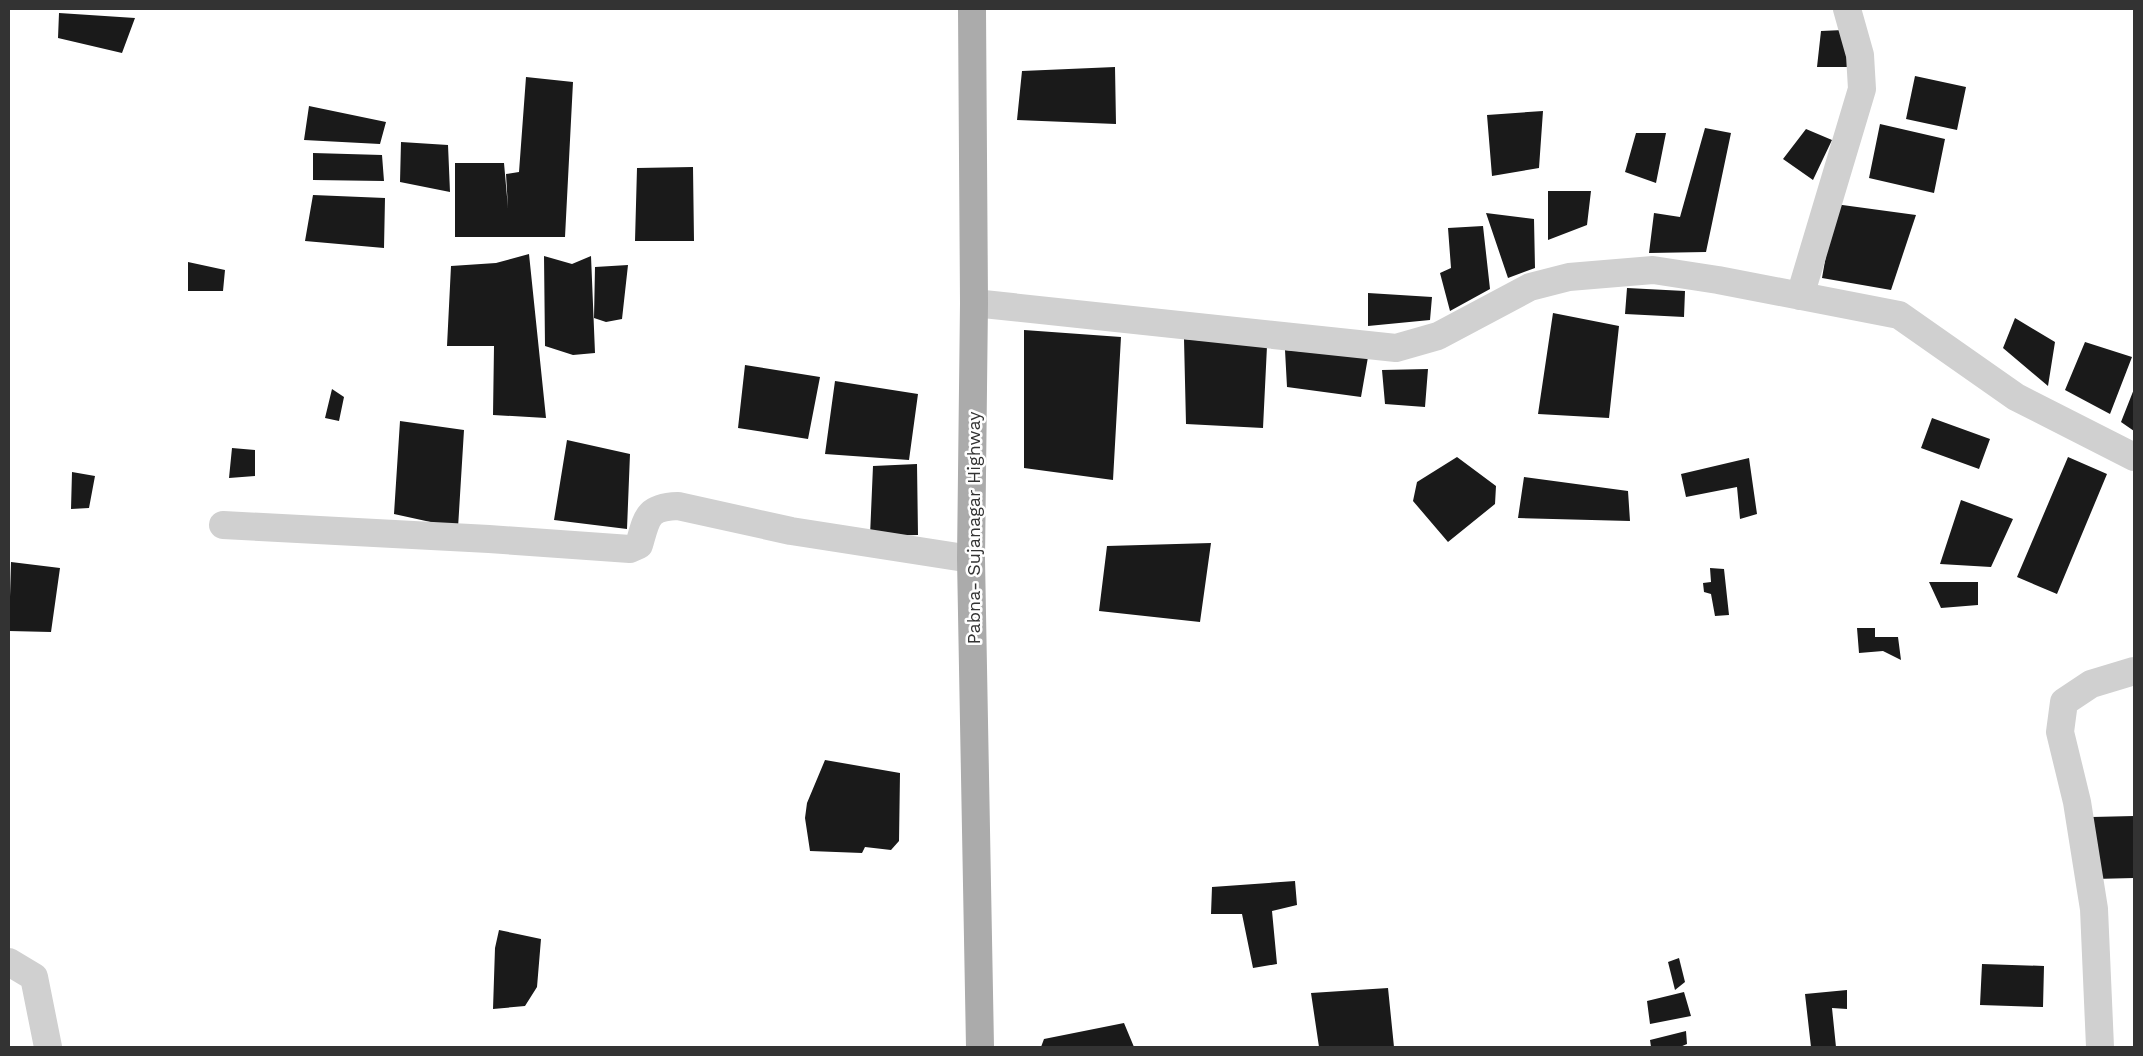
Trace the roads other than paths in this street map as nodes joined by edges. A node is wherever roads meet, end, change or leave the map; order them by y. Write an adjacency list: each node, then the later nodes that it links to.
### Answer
1 (972, 9): 4 (main road, Pabna- Sujanagar Highway)
2 (1846, 9): 3 (street)
3 (1800, 296): 4 (street); 5 (street)
4 (974, 303): 7 (main road, Pabna- Sujanagar Highway)
5 (2134, 457)
6 (223, 524): 7 (street)
7 (970, 559): 11 (main road, Pabna- Sujanagar Highway)
8 (2134, 671): 12 (street)
9 (9, 962): 10 (street)
10 (48, 1047)
11 (980, 1047)
12 (2100, 1047)

